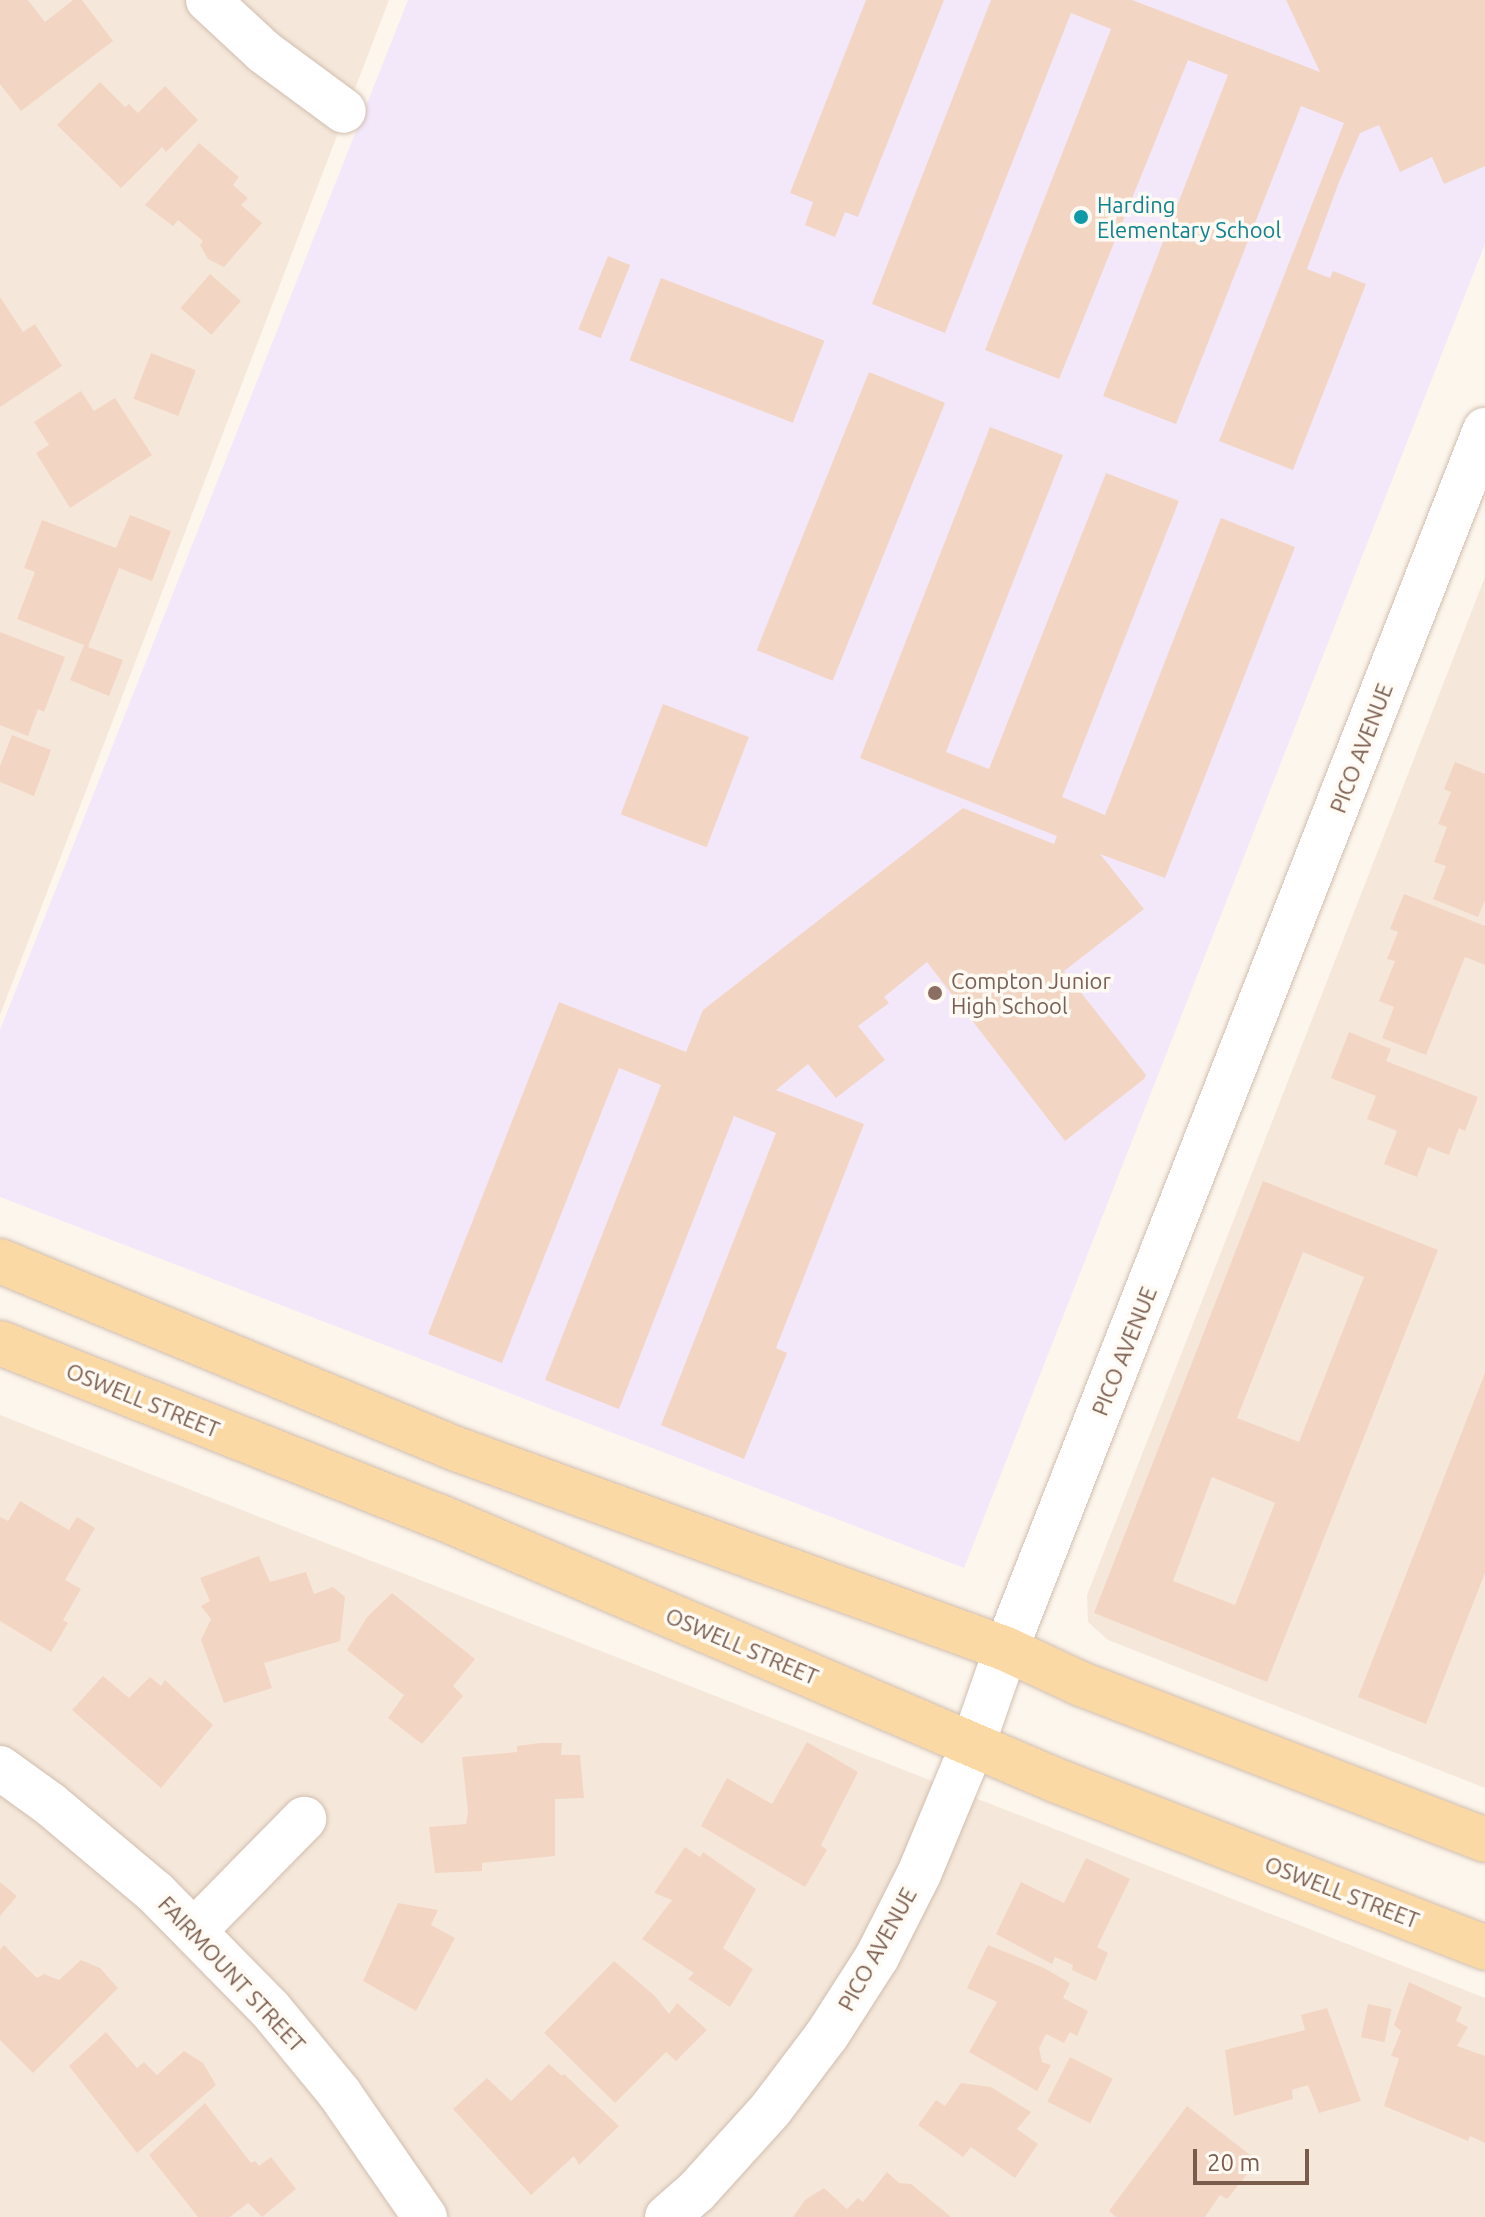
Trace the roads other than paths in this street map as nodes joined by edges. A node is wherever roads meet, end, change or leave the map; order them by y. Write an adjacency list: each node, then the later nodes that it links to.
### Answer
1 (208, 0): 2 (street)
2 (344, 111)
3 (1485, 430): 6 (street, PICO AVENUE)
4 (0, 1261): 6 (main road)
5 (0, 1343): 7 (main road, OSWELL STREET)
6 (1006, 1649): 7 (street, PICO AVENUE); 10 (main road)
7 (973, 1744): 12 (main road, OSWELL STREET); 14 (street, PICO AVENUE)
8 (0, 1768): 11 (street, FAIRMOUNT STREET)
9 (304, 1819): 11 (street)
10 (1485, 1840)
11 (195, 1930): 13 (street, FAIRMOUNT STREET)
12 (1485, 1948)
13 (425, 2217)
14 (667, 2217)

